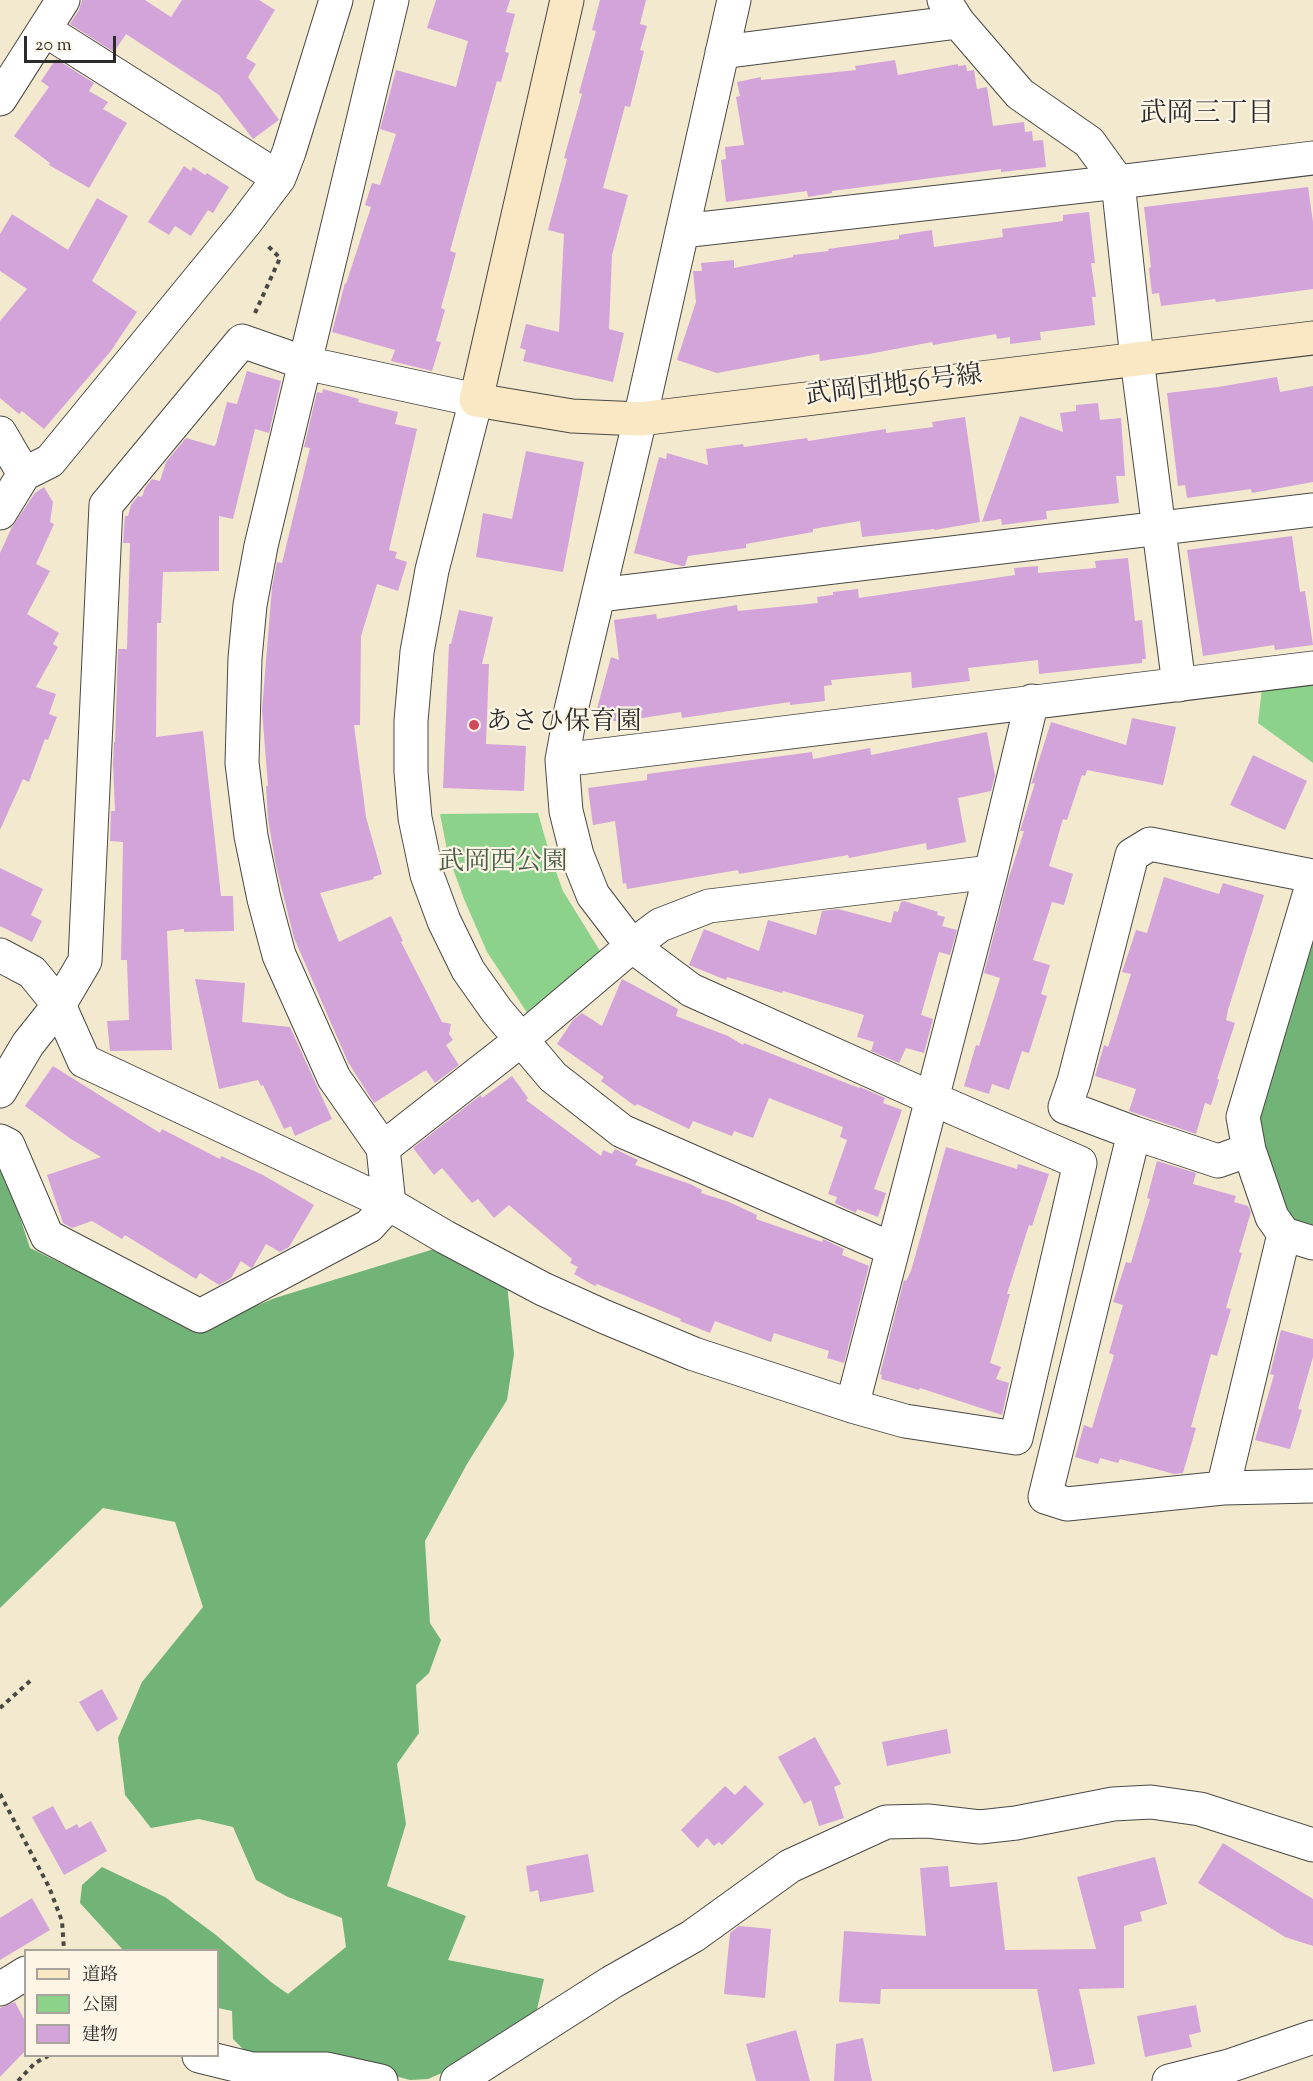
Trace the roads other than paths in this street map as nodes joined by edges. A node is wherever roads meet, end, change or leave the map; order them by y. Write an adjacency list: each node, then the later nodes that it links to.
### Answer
1 (63, 0): 7 (street)
2 (336, 0): 11 (street)
3 (392, 0): 16 (street)
4 (567, 0): 17 (street)
5 (734, 0): 8 (street)
6 (951, 11): 8 (street); 12 (street)
7 (45, 30): 9 (street); 11 (street)
8 (722, 51): 13 (street)
9 (0, 99)
10 (1313, 158): 12 (street)
11 (279, 178): 20 (street)
12 (1118, 182): 13 (street); 15 (street)
13 (682, 231): 18 (street)
14 (1313, 338): 15 (street, 武岡団地56号線)
15 (1137, 359): 18 (street, 武岡団地56号線); 23 (street)
16 (305, 363): 17 (street); 34 (street); 40 (street)
17 (476, 400): 18 (street, 武岡団地56号線); 35 (street)
18 (640, 419): 24 (street)
19 (0, 432): 20 (street)
20 (24, 474): 22 (street)
21 (1313, 510): 23 (street)
22 (0, 513)
23 (1158, 527): 24 (street); 26 (street)
24 (598, 594): 28 (street)
25 (1313, 668): 26 (street)
26 (1179, 685): 27 (street)
27 (1032, 701): 28 (street); 29 (street)
28 (562, 760): 32 (street)
29 (991, 872): 32 (street); 37 (street)
30 (1313, 876): 38 (street)
31 (1313, 882): 41 (street)
32 (632, 946): 35 (street); 37 (street)
33 (0, 955): 34 (street)
34 (58, 1005): 36 (street); 42 (street)
35 (521, 1040): 40 (street); 44 (street)
36 (0, 1091)
37 (933, 1099): 44 (street); 45 (street)
38 (1134, 1133): 41 (street); 47 (street)
39 (0, 1141): 42 (street)
40 (383, 1148): 42 (street)
41 (1249, 1150): 43 (street)
42 (389, 1204): 45 (street)
43 (1298, 1239): 47 (street)
44 (892, 1249): 45 (street)
45 (852, 1406)
46 (1313, 1486): 47 (street)
47 (1223, 1488)
48 (1313, 1845): 54 (street)
49 (24, 1975): 50 (street)
50 (0, 1989)
51 (1313, 2037): 55 (street)
52 (207, 2057): 53 (street)
53 (381, 2081)
54 (457, 2081)
55 (1169, 2081)

